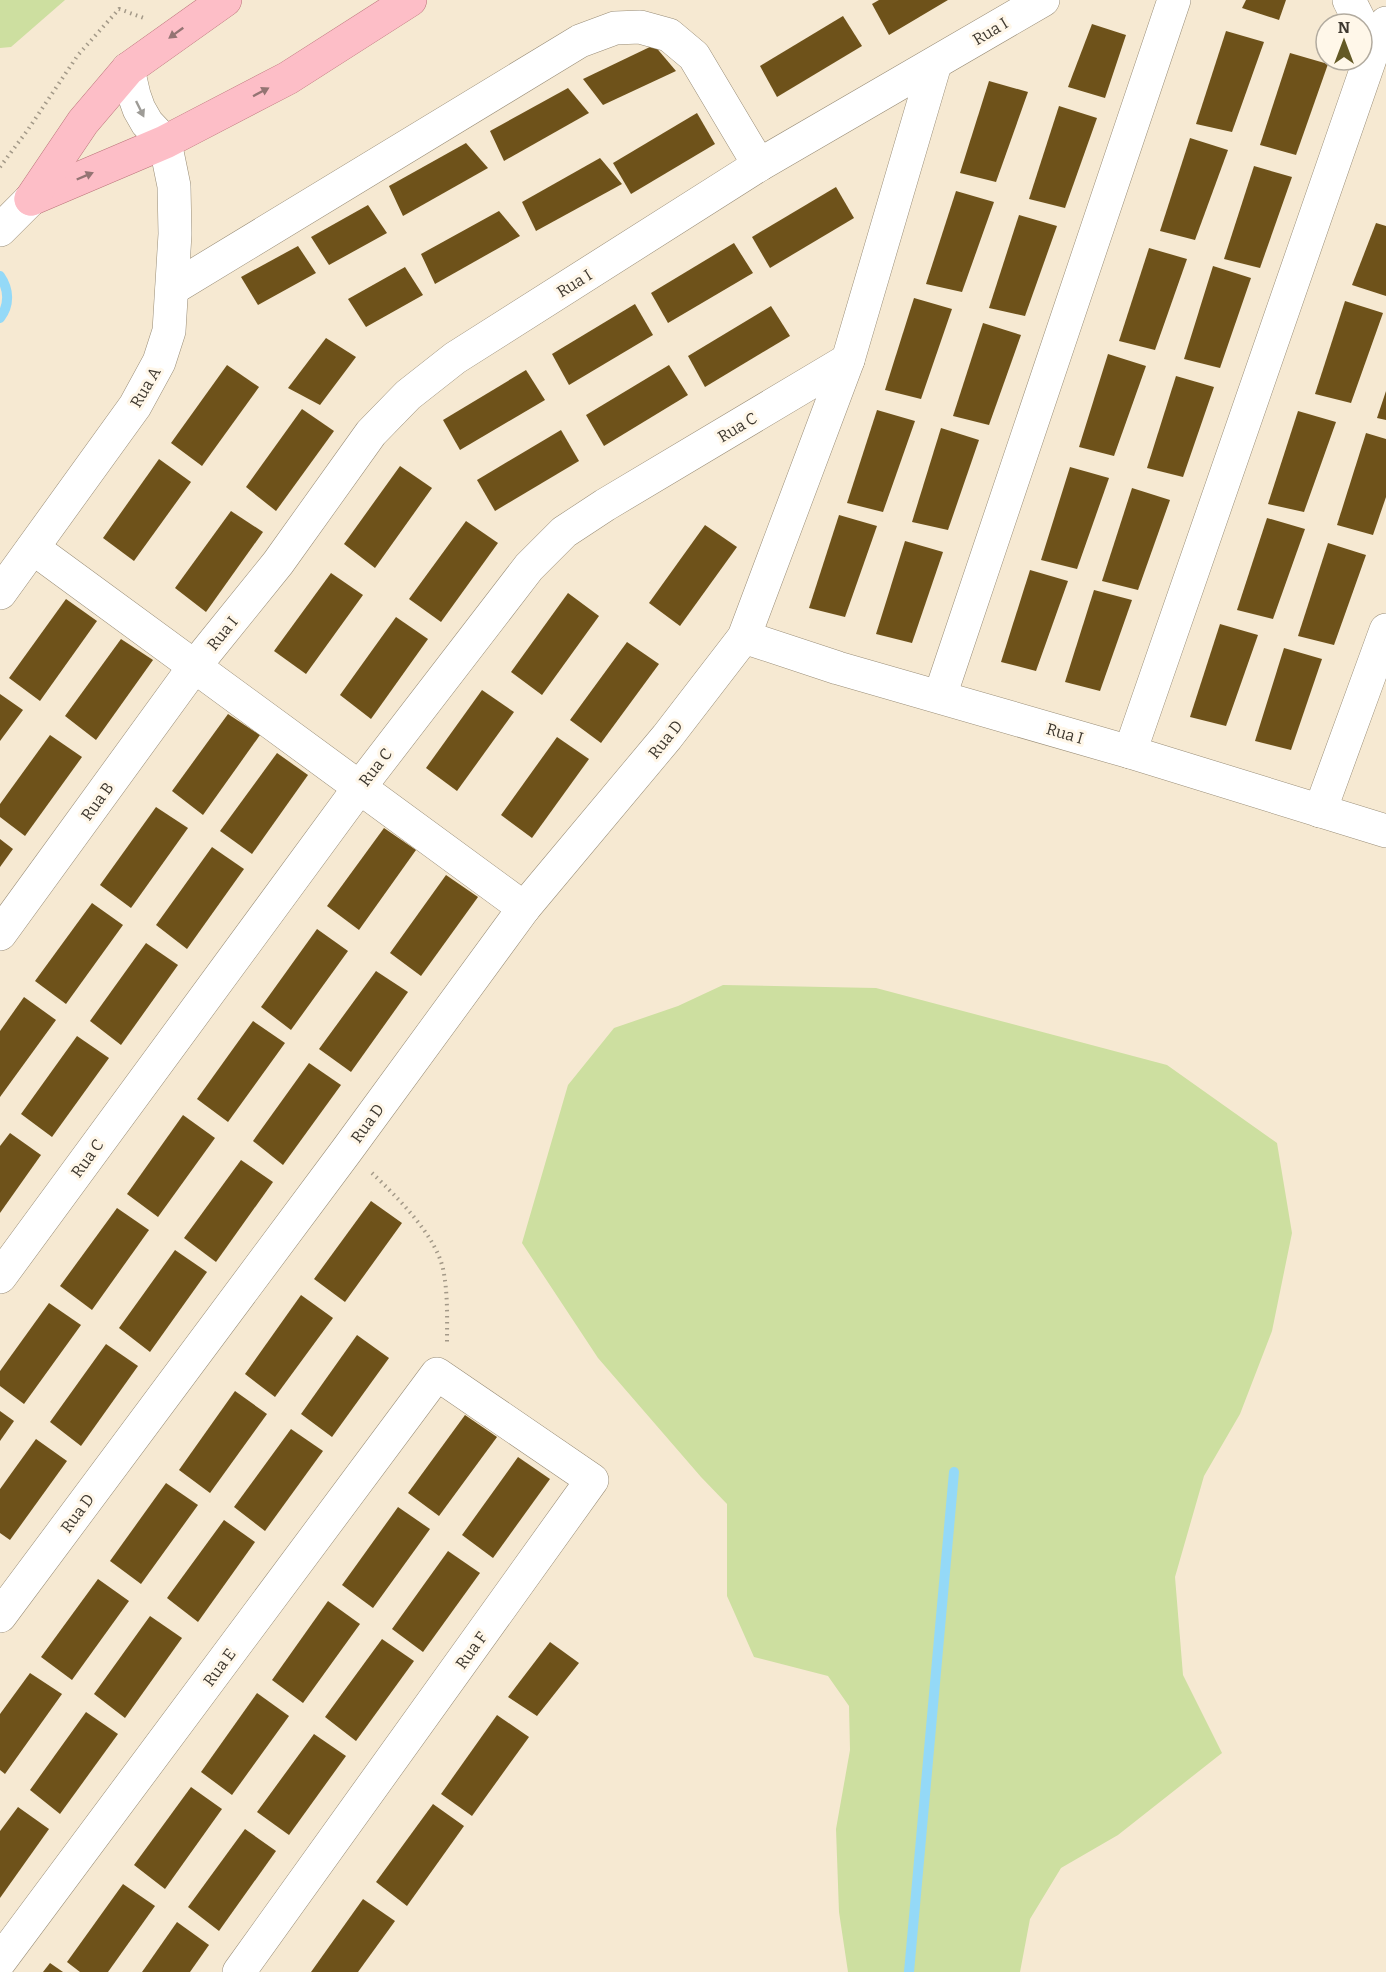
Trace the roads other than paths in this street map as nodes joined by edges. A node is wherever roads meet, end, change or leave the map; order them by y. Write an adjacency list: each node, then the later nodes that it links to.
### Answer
1 (225, 0): 6 (main road, one-way to 6)
2 (410, 0): 8 (main road, one-way to 2)
3 (1043, 0): 5 (street, Rua I)
4 (1174, 0): 19 (street)
5 (935, 64): 9 (street, Rua I); 13 (street, Rua D)
6 (128, 69): 8 (street, one-way to 8); 10 (main road)
7 (1362, 72): 20 (street)
8 (165, 142): 10 (main road, one-way to 8); 12 (street, Rua A)
9 (759, 165): 12 (street); 18 (street, Rua I)
10 (31, 199): 11 (street)
11 (0, 230)
12 (172, 289): 14 (street, Rua A)
13 (848, 360): 17 (street, Rua D); 21 (street, Rua C)
14 (33, 548): 15 (street, Rua A); 18 (street)
15 (0, 592)
16 (1386, 630): 22 (street)
17 (744, 638): 19 (street, Rua I); 24 (street, Rua D)
18 (194, 667): 21 (street); 25 (street, Rua B)
19 (940, 696): 20 (street, Rua I)
20 (1130, 752): 22 (street, Rua I)
21 (358, 788): 24 (street); 26 (street, Rua C)
22 (1320, 811): 23 (street, Rua I)
23 (1386, 831)
24 (524, 909): 28 (street, Rua D)
25 (0, 934)
26 (0, 1277)
27 (437, 1374): 29 (street, Rua E); 30 (street, Rua F)
28 (0, 1616)
29 (0, 1961)
30 (239, 1972)

